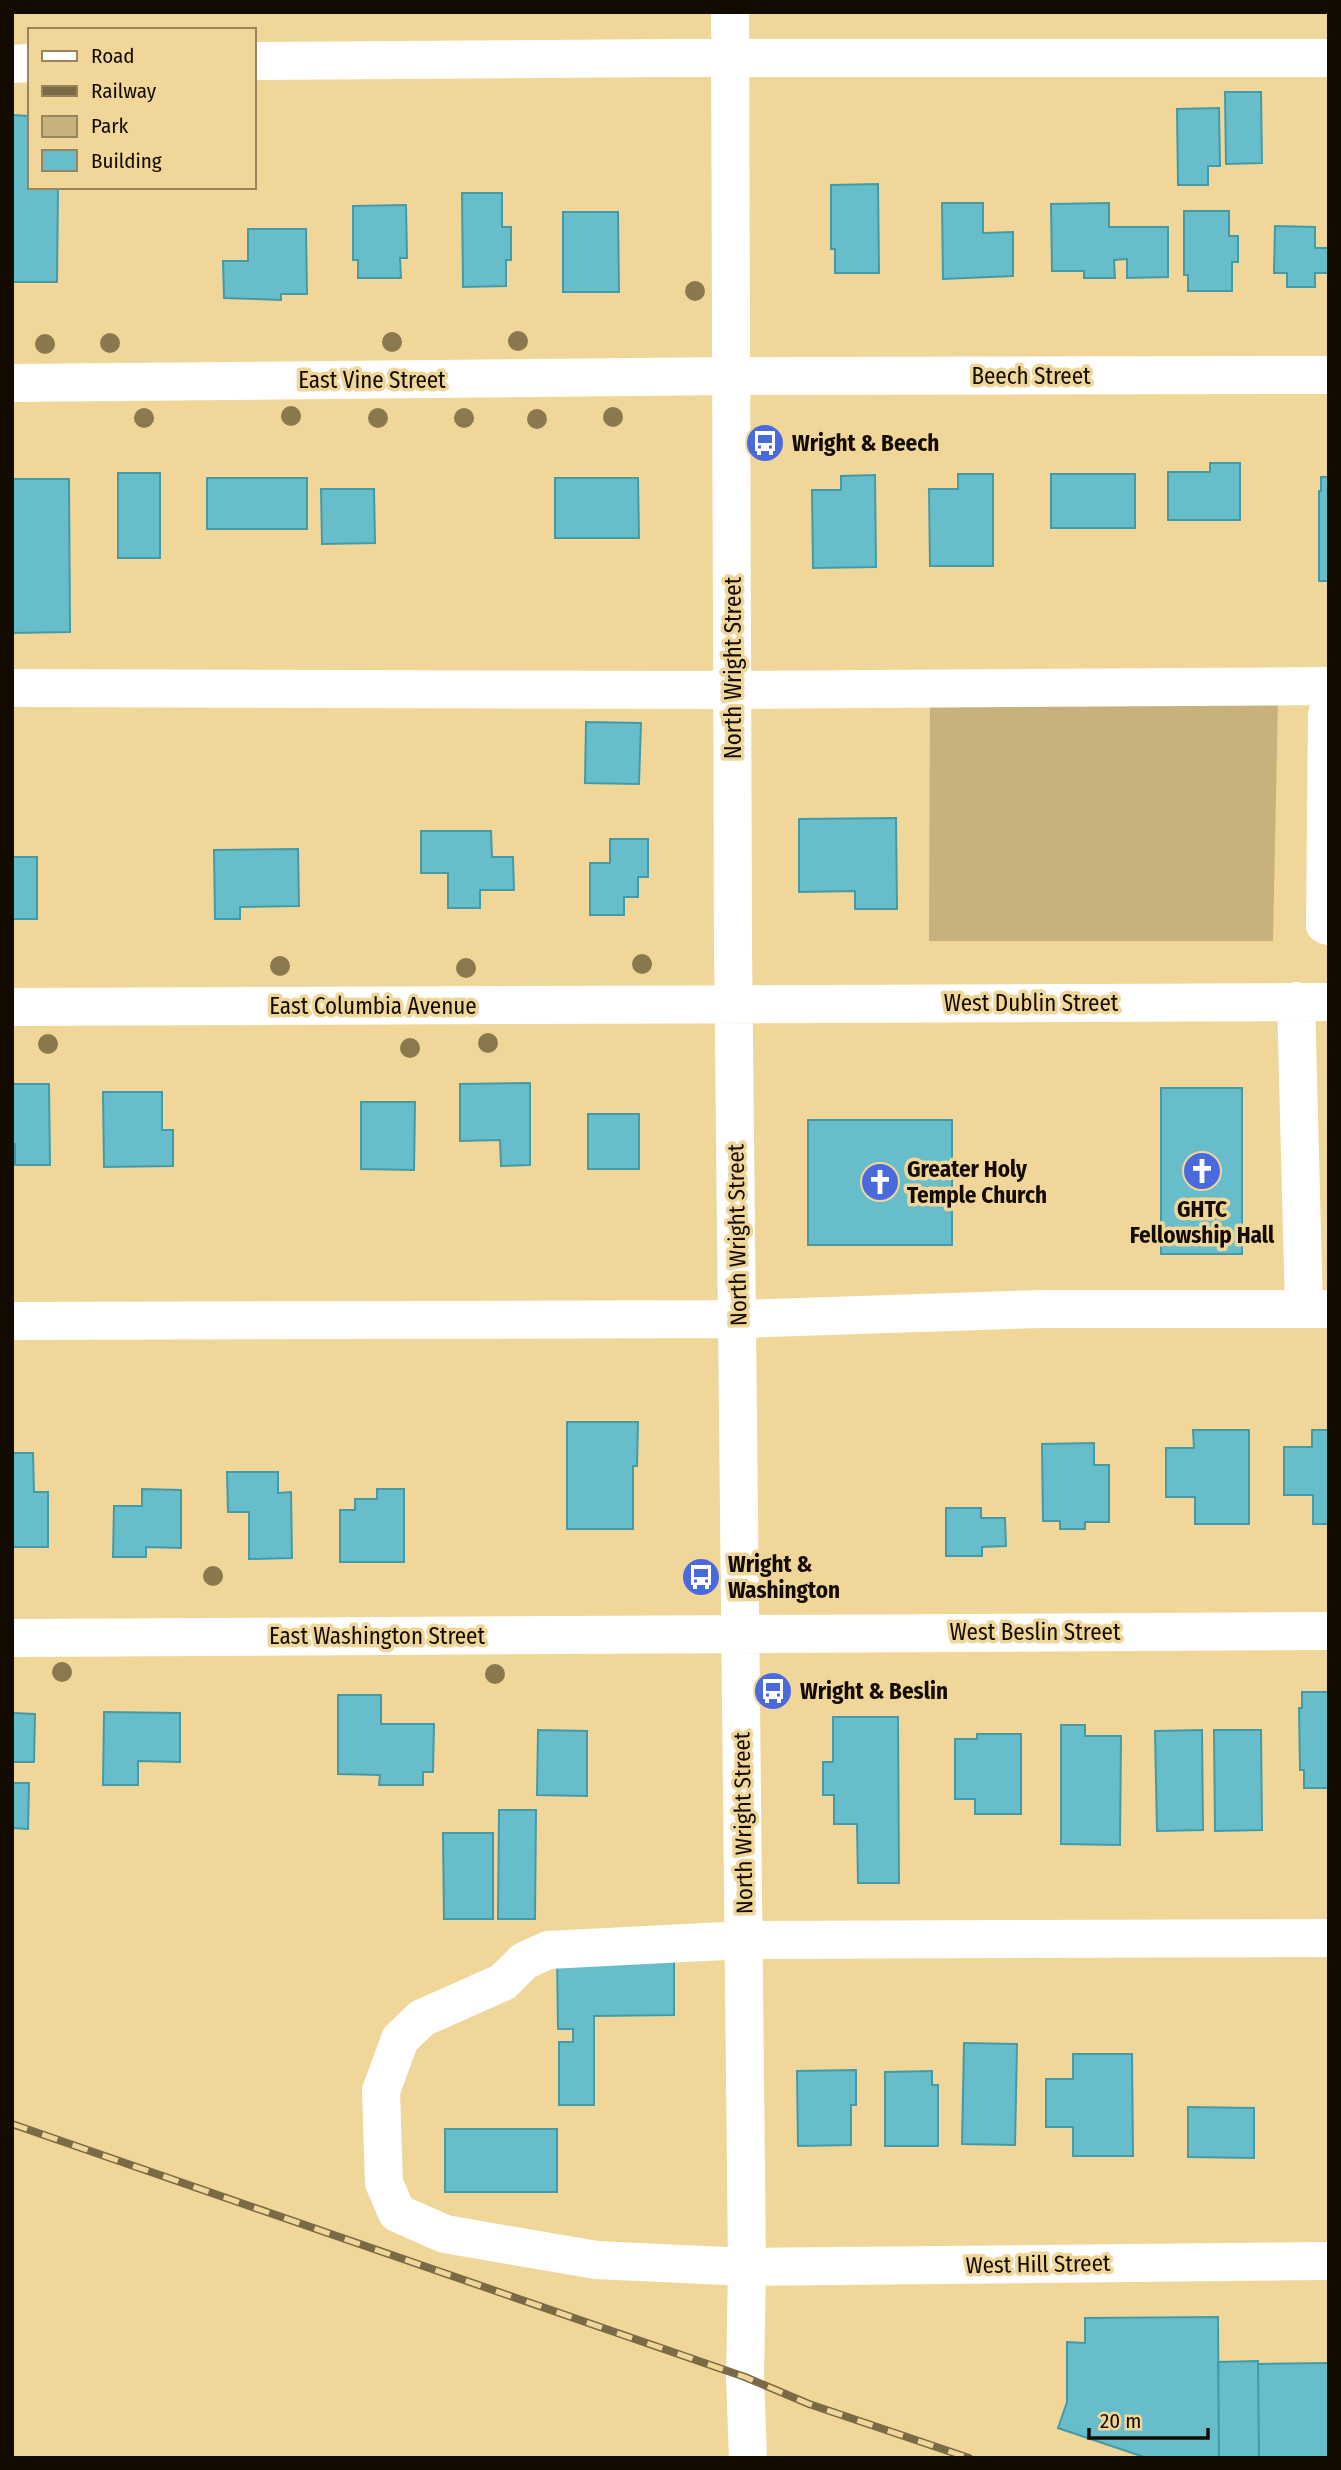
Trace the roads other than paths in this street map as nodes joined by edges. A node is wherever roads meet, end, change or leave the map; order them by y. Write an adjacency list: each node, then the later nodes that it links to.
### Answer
1 (730, 12): 3 (street, North Wright Street)
2 (1329, 58): 3 (street)
3 (730, 59): 4 (street); 6 (street, North Wright Street)
4 (256, 61)
5 (1329, 375): 6 (street, Beech Street)
6 (732, 376): 7 (street, East Vine Street); 10 (street, North Wright Street)
7 (12, 383)
8 (1329, 686): 10 (street)
9 (12, 688): 10 (street)
10 (733, 690): 14 (street, North Wright Street)
11 (1329, 714): 12 (street)
12 (1329, 926)
13 (1312, 1001): 14 (street, West Dublin Street); 16 (street)
14 (733, 1004): 15 (street, East Columbia Avenue); 17 (street, North Wright Street)
15 (12, 1007)
16 (1316, 1309): 17 (street)
17 (738, 1320): 18 (street); 20 (street, North Wright Street)
18 (12, 1321)
19 (1329, 1631): 20 (street, West Beslin Street)
20 (741, 1634): 21 (street, East Washington Street); 23 (street, North Wright Street)
21 (12, 1638)
22 (1329, 1938): 23 (street, West Hill Street)
23 (744, 1940): 25 (street, North Wright Street); 25 (street, West Hill Street)
24 (1329, 2260): 25 (street, West Hill Street)
25 (747, 2267): 26 (street, North Wright Street)
26 (748, 2458)

